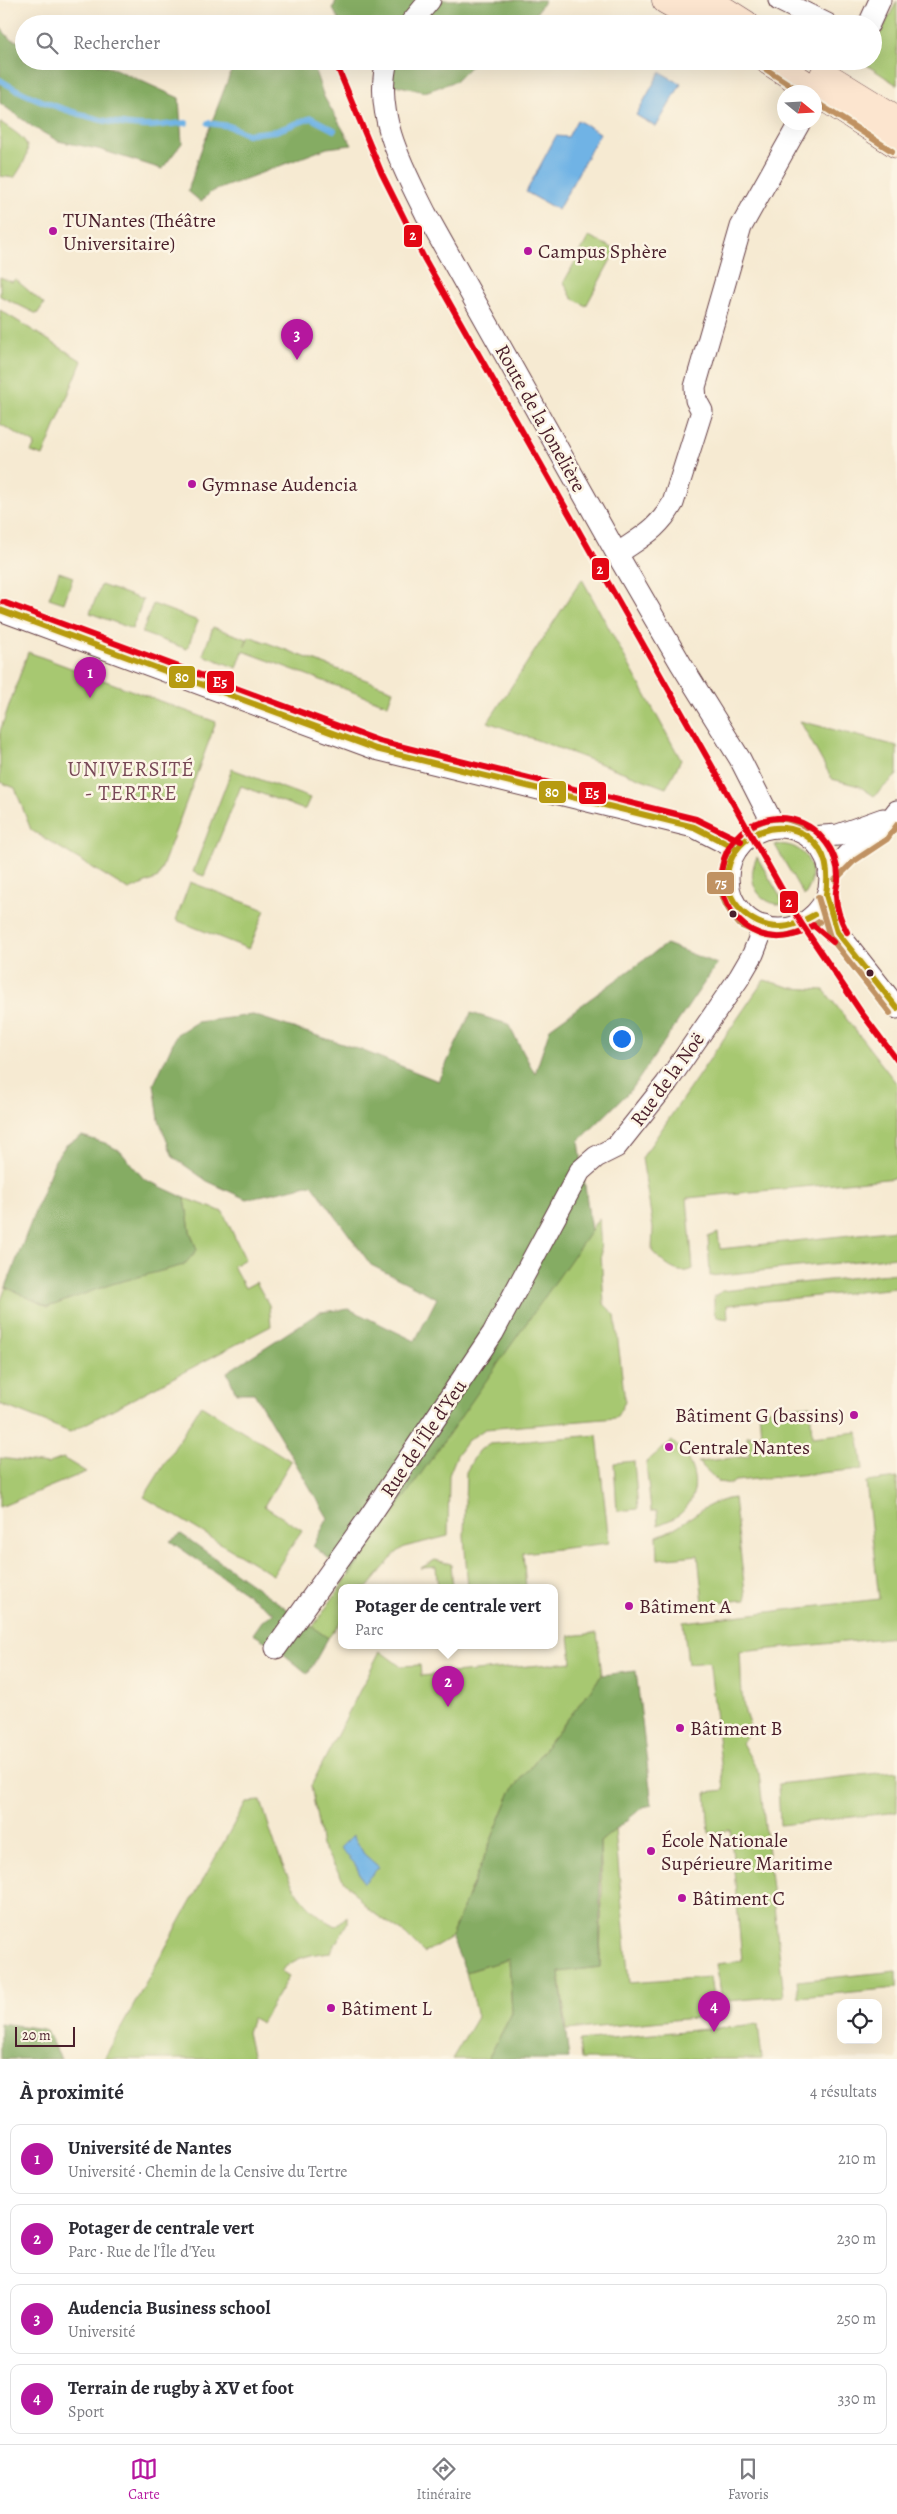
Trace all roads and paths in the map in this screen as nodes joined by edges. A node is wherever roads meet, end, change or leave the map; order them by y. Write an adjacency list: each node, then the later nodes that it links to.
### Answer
1 (430, 0): 6 (street)
2 (666, 0): 5 (main road)
3 (779, 0): 7 (street)
4 (880, 0): 8 (street)
5 (724, 12)
6 (418, 15)
7 (809, 15)
8 (873, 15)
9 (386, 70): 17 (street, Route de la Jonelière)
10 (781, 70): 12 (main road)
11 (817, 70): 14 (main road)
12 (802, 85)
13 (822, 99): 16 (main road)
14 (897, 120)
15 (796, 130): 17 (street)
16 (897, 144)
17 (617, 554): 19 (street, Route de la Jonelière)
18 (0, 610): 23 (street)
19 (740, 759): 21 (street, Route de la Jonelière); 22 (street, Route de la Jonelière)
20 (896, 812): 22 (street); 24 (street)
21 (770, 827): 22 (street); 23 (street)
22 (800, 833): 24 (street)
23 (737, 849): 27 (street)
24 (829, 874): 25 (street)
25 (826, 895): 26 (street); 28 (street)
26 (814, 915): 27 (street); 28 (street)
27 (764, 926): 30 (street, Rue de la Noë)
28 (837, 932): 29 (street)
29 (897, 1008)
30 (554, 1218): 31 (street, Rue de l'Île d'Yeu)
31 (276, 1648)

